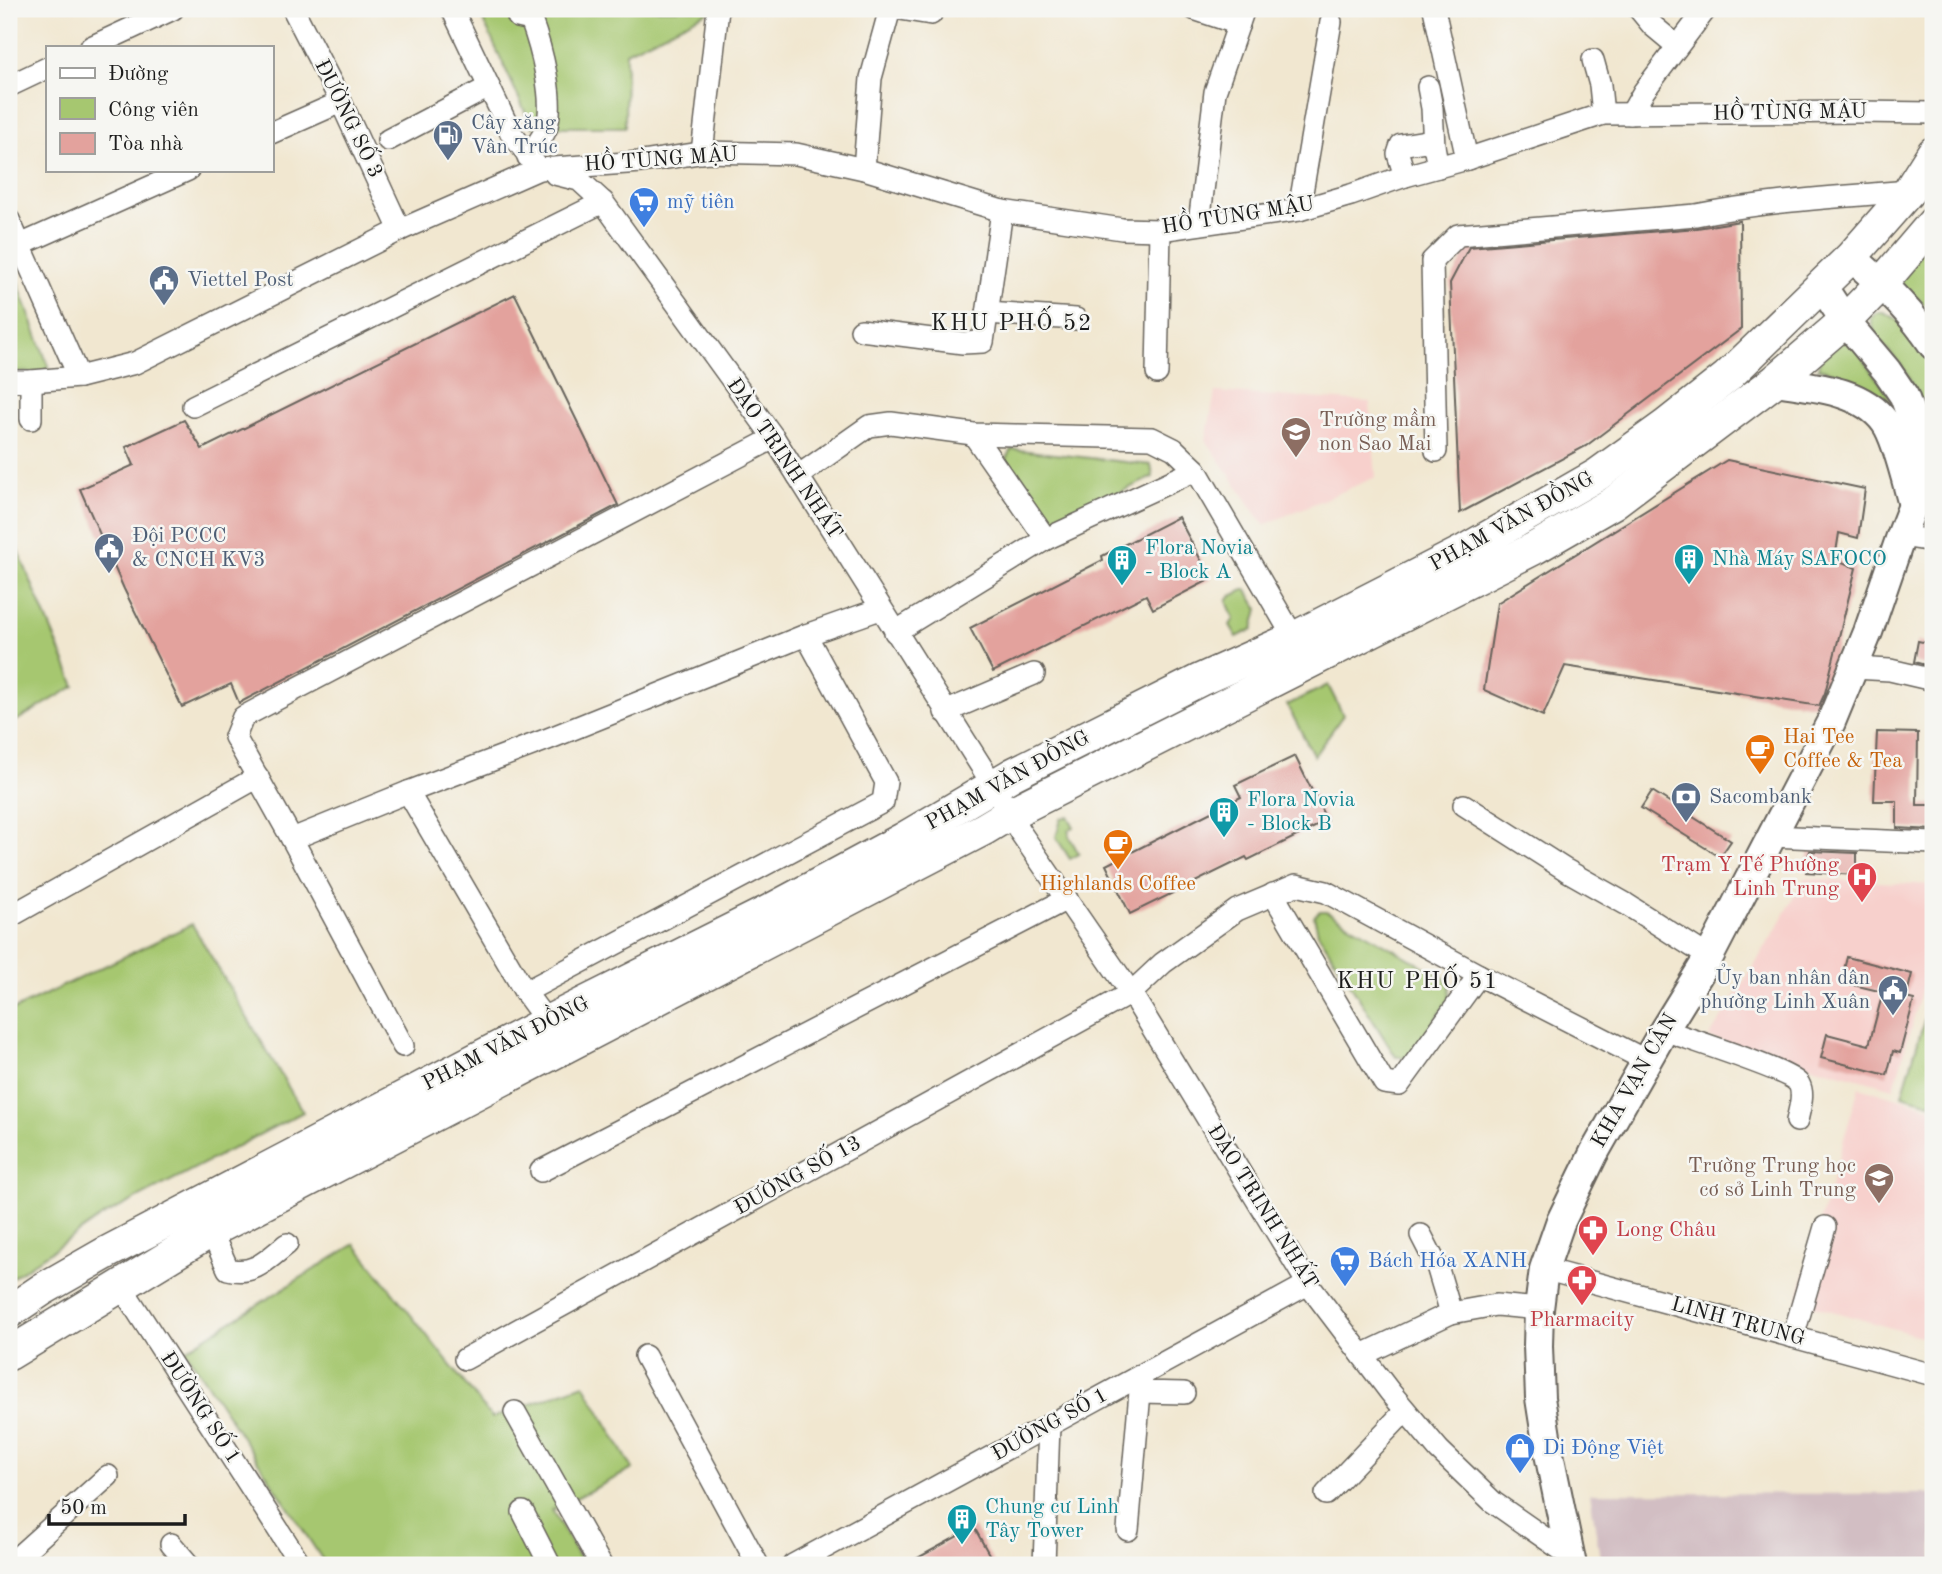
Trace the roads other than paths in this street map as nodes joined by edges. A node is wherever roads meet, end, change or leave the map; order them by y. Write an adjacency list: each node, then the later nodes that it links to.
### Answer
1 (173, 9): 15 (street)
2 (293, 9): 22 (street, ĐƯỜNG SỐ 3)
3 (452, 9): 20 (street)
4 (718, 9): 28 (street)
5 (890, 9): 33 (street)
6 (900, 9): 11 (street)
7 (1194, 9): 12 (street)
8 (1434, 9): 31 (street)
9 (1639, 9): 16 (street)
10 (1706, 9): 16 (street)
11 (931, 14)
12 (1241, 16): 42 (street)
13 (518, 18): 32 (street)
14 (1331, 22): 38 (street)
15 (93, 46)
16 (1677, 46): 25 (street)
17 (1593, 60): 24 (street)
18 (46, 68): 19 (street)
19 (9, 86)
20 (489, 87): 27 (street); 32 (street)
21 (1428, 87): 30 (street)
22 (341, 102): 26 (street); 43 (street, ĐƯỜNG SỐ 3)
23 (1933, 113): 25 (street, HỒ TÙNG MẬU)
24 (1603, 114): 25 (street, HỒ TÙNG MẬU); 31 (street, HỒ TÙNG MẬU)
25 (1631, 114)
26 (273, 132)
27 (388, 141)
28 (702, 153): 32 (street, HỒ TÙNG MẬU); 33 (street, HỒ TÙNG MẬU)
29 (1933, 153): 36 (highway, PHẠM VĂN ĐỒNG)
30 (1436, 156): 31 (street, HỒ TÙNG MẬU); 35 (street, HỒ TÙNG MẬU); 35 (street)
31 (1467, 159)
32 (534, 163): 37 (street, ĐÀO TRINH NHẤT); 43 (street)
33 (864, 169): 39 (street, HỒ TÙNG MẬU)
34 (183, 172): 45 (street)
35 (1405, 176): 38 (street, HỒ TÙNG MẬU)
36 (1909, 191): 46 (highway, PHẠM VĂN ĐỒNG); 63 (street)
37 (603, 202): 59 (street); 62 (street, ĐÀO TRINH NHẤT)
38 (1299, 210): 42 (street, HỒ TÙNG MẬU)
39 (1002, 211): 44 (street, HỒ TÙNG MẬU); 49 (street)
40 (9, 219): 45 (street)
41 (1933, 223): 47 (highway, PHẠM VĂN ĐỒNG)
42 (1199, 224): 44 (street, HỒ TÙNG MẬU)
43 (400, 230): 55 (street)
44 (1160, 230): 54 (street)
45 (14, 247): 55 (street)
46 (1851, 257): 47 (main road); 48 (highway, PHẠM VĂN ĐỒNG)
47 (1882, 283): 51 (highway, PHẠM VĂN ĐỒNG); 53 (main road)
48 (1822, 286): 51 (main road, KHA VẠN CÂN); 74 (highway, PHẠM VĂN ĐỒNG)
49 (987, 313): 50 (street); 52 (street)
50 (1076, 319)
51 (1845, 321): 58 (highway, PHẠM VĂN ĐỒNG); 64 (main road, KHA VẠN CÂN)
52 (861, 330)
53 (1933, 345)
54 (1157, 373)
55 (79, 377): 57 (street)
56 (9, 381): 57 (street)
57 (31, 381): 60 (street)
58 (1775, 381): 67 (main road); 83 (highway, PHẠM VĂN ĐỒNG)
59 (193, 406)
60 (31, 419)
61 (973, 434): 65 (street); 66 (street); 69 (street)
62 (774, 438): 66 (street, ĐÀO TRINH NHẤT); 79 (street)
63 (1436, 451)
64 (1930, 459): 67 (main road, KHA VẠN CÂN)
65 (1196, 470): 69 (street); 74 (street)
66 (798, 475): 71 (street, ĐÀO TRINH NHẤT)
67 (1913, 505): 68 (main road, KHA VẠN CÂN)
68 (1901, 536): 70 (street); 75 (main road, KHA VẠN CÂN)
69 (1046, 539): 72 (street)
70 (1933, 541)
71 (880, 609): 72 (street, ĐÀO TRINH NHẤT); 73 (street)
72 (895, 632): 78 (street, ĐÀO TRINH NHẤT)
73 (806, 635): 81 (street); 92 (street)
74 (1294, 638): 80 (highway, PHẠM VĂN ĐỒNG)
75 (1854, 668): 77 (street); 84 (main road, KHA VẠN CÂN)
76 (1034, 674): 78 (street)
77 (1933, 680)
78 (946, 712): 80 (street, ĐÀO TRINH NHẤT)
79 (258, 777): 85 (street); 89 (street)
80 (993, 785): 83 (street, ĐÀO TRINH NHẤT); 94 (highway, PHẠM VĂN ĐỒNG)
81 (408, 792): 85 (street); 92 (street)
82 (1464, 805): 90 (street)
83 (1009, 814): 88 (street, ĐÀO TRINH NHẤT); 101 (highway, PHẠM VĂN ĐỒNG)
84 (1771, 836): 86 (street); 90 (main road, KHA VẠN CÂN)
85 (292, 839): 96 (street)
86 (1933, 842)
87 (1273, 894): 91 (street, ĐƯỜNG SỐ 13); 91 (street); 93 (street, ĐƯỜNG SỐ 13)
88 (1067, 899): 93 (street, ĐÀO TRINH NHẤT); 99 (street)
89 (9, 917)
90 (1709, 957): 95 (main road, KHA VẠN CÂN)
91 (1479, 975): 97 (street, ĐƯỜNG SỐ 13)
92 (525, 992): 94 (street)
93 (1130, 993): 105 (street, ĐÀO TRINH NHẤT); 114 (street, ĐƯỜNG SỐ 13)
94 (547, 1022): 108 (highway, PHẠM VĂN ĐỒNG)
95 (1664, 1030): 97 (main road, KHA VẠN CÂN); 98 (street)
96 (403, 1046)
97 (1647, 1061): 104 (main road, KHA VẠN CÂN)
98 (1797, 1121)
99 (541, 1171)
100 (1825, 1227): 110 (street)
101 (211, 1231): 103 (street); 106 (highway, PHẠM VĂN ĐỒNG)
102 (1421, 1235): 109 (street)
103 (287, 1244)
104 (1544, 1269): 107 (main road, KHA VẠN CÂN); 110 (street, LINH TRUNG)
105 (1308, 1284): 112 (street, ĐÀO TRINH NHẤT); 116 (street, ĐƯỜNG SỐ 1)
106 (121, 1286): 111 (highway, PHẠM VĂN ĐỒNG); 129 (street, ĐƯỜNG SỐ 1)
107 (1539, 1309): 109 (street); 126 (main road, KHA VẠN CÂN)
108 (9, 1312)
109 (1451, 1313): 112 (street)
110 (1793, 1337): 115 (street, LINH TRUNG)
111 (9, 1354)
112 (1362, 1355): 118 (street, ĐÀO TRINH NHẤT)
113 (645, 1356): 132 (street)
114 (466, 1359)
115 (1933, 1375)
116 (1141, 1383): 117 (street); 120 (street, ĐƯỜNG SỐ 1); 124 (street)
117 (1184, 1393)
118 (1405, 1410): 122 (street); 126 (street, ĐÀO TRINH NHẤT)
119 (515, 1412): 131 (street)
120 (1049, 1425): 133 (street, ĐƯỜNG SỐ 1); 134 (street)
121 (108, 1476): 127 (street)
122 (1326, 1494)
123 (523, 1512): 130 (street)
124 (1128, 1530)
125 (171, 1544): 128 (street)
126 (1570, 1560)
127 (9, 1565)
128 (189, 1565)
129 (301, 1565)
130 (550, 1565)
131 (601, 1565)
132 (758, 1565)
133 (793, 1565)
134 (1044, 1565)

